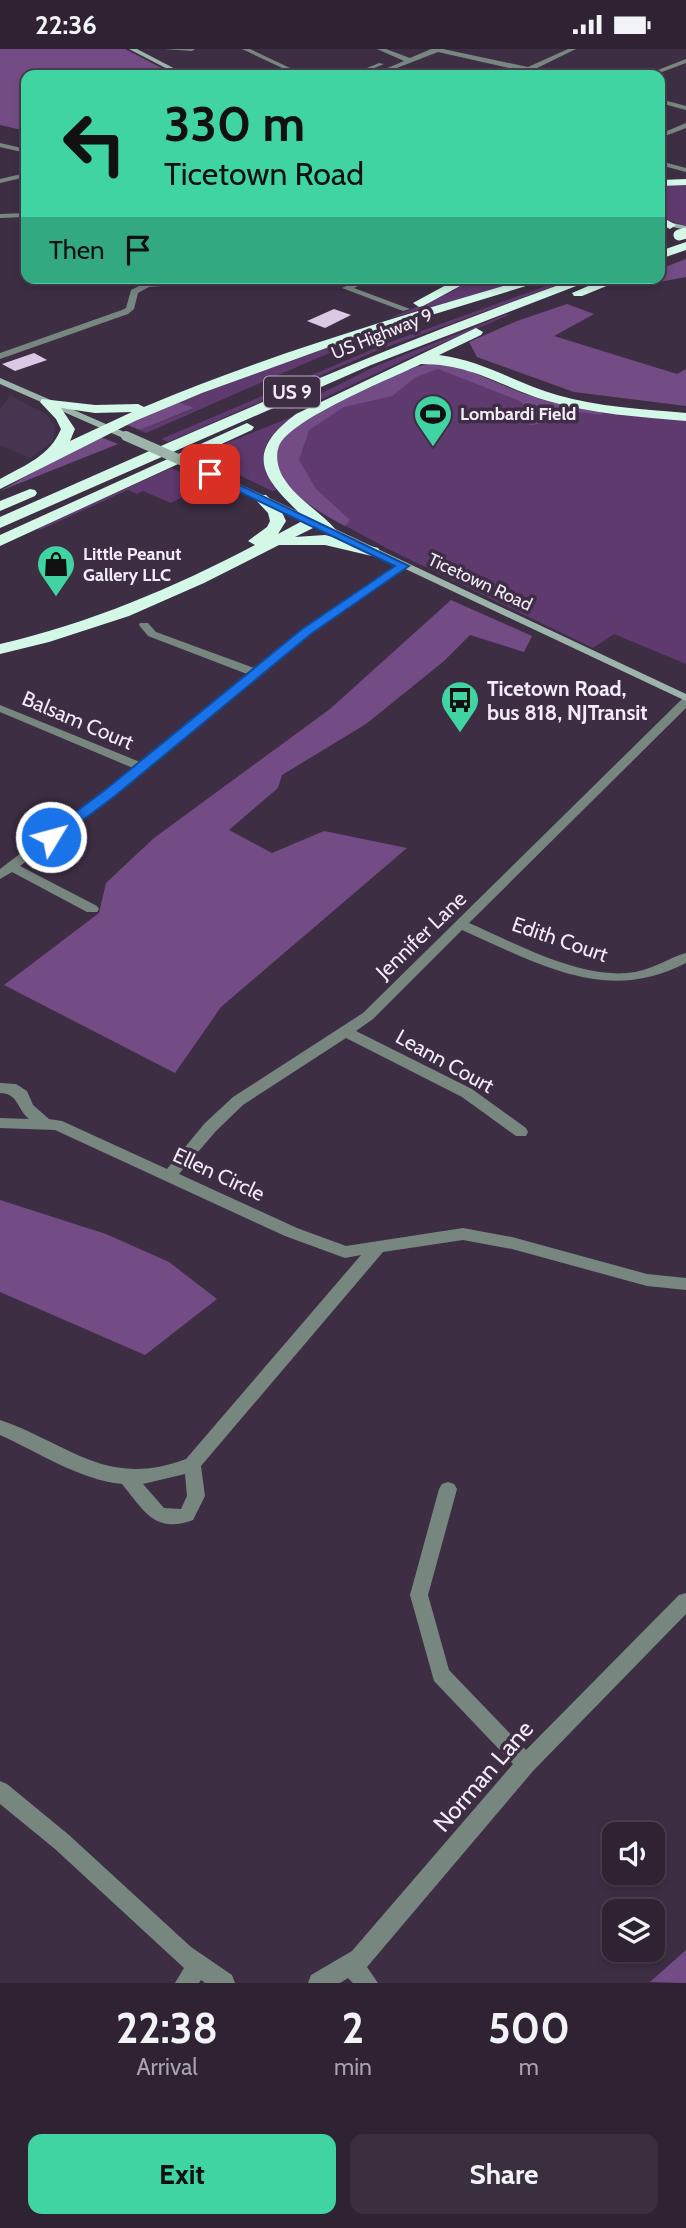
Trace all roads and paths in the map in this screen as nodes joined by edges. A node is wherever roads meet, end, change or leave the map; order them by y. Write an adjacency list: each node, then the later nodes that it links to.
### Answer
1 (132, 49): 12 (street)
2 (167, 49): 7 (street)
3 (245, 49): 13 (street)
4 (380, 49): 8 (street)
5 (437, 49): 8 (street); 11 (street)
6 (573, 49): 11 (street)
7 (188, 50)
8 (411, 61): 10 (street)
9 (686, 61): 17 (street)
10 (397, 67): 14 (street); 15 (street)
11 (529, 69): 16 (street)
12 (174, 70)
13 (291, 70)
14 (367, 70)
15 (388, 70)
16 (534, 70)
17 (662, 70)
18 (665, 102): 19 (street)
19 (686, 108)
20 (686, 125): 21 (street)
21 (665, 134)
22 (0, 145): 23 (street)
23 (21, 150)
24 (665, 164): 25 (street)
25 (686, 170)
26 (21, 176): 28 (street)
27 (686, 180): 29 (highway)
28 (0, 181)
29 (665, 181)
30 (21, 215): 31 (street)
31 (0, 216)
32 (676, 230): 33 (highway)
33 (665, 247)
34 (686, 256): 35 (highway)
35 (665, 263)
36 (160, 284): 48 (street)
37 (356, 284): 43 (street)
38 (457, 284): 43 (highway)
39 (526, 284): 46 (highway)
40 (537, 284): 47 (highway, US Highway 9)
41 (574, 284): 45 (highway, US Highway 9 / US 9)
42 (604, 284): 44 (highway)
43 (406, 309): 46 (highway)
44 (473, 333): 49 (highway); 55 (highway)
45 (434, 334): 59 (highway); 64 (highway, US Highway 9 / US 9)
46 (341, 339): 53 (highway)
47 (364, 347)
48 (0, 356)
49 (409, 363): 52 (highway); 56 (highway)
50 (289, 379): 62 (highway, US 9)
51 (0, 381): 54 (street, Ticetown Road)
52 (355, 389): 59 (highway); 65 (highway)
53 (175, 399): 54 (highway); 57 (highway)
54 (47, 402): 57 (street, Ticetown Road); 58 (highway)
55 (686, 411)
56 (686, 417)
57 (106, 428): 58 (highway); 59 (street, Ticetown Road, bridge)
58 (48, 458): 60 (highway)
59 (190, 462): 61 (street, Ticetown Road); 66 (highway)
60 (0, 485)
61 (261, 498): 63 (street, Ticetown Road); 71 (highway)
62 (0, 506)
63 (312, 522): 65 (street, Ticetown Road); 67 (highway)
64 (0, 523)
65 (328, 530): 68 (street, Ticetown Road)
66 (0, 541)
67 (265, 547): 68 (highway); 72 (highway)
68 (372, 551): 69 (street, Ticetown Road)
69 (403, 566): 73 (street); 74 (street, Ticetown Road)
70 (144, 625): 73 (street)
71 (0, 640)
72 (0, 649)
73 (256, 673): 76 (street)
74 (686, 700): 79 (street, Jennifer Lane)
75 (0, 708): 76 (street, Balsam Court)
76 (141, 767): 77 (street)
77 (6, 871): 78 (street)
78 (92, 909)
79 (462, 925): 80 (street, Edith Court); 81 (street, Jennifer Lane)
80 (686, 957)
81 (346, 1032): 85 (street, Leann Court); 86 (street, Jennifer Lane)
82 (0, 1088): 84 (street)
83 (0, 1123): 84 (street, Ellen Circle)
84 (45, 1124): 86 (street, Ellen Circle)
85 (521, 1132)
86 (169, 1176): 87 (street, Ellen Circle)
87 (378, 1247): 88 (street, Ellen Circle); 90 (street)
88 (686, 1283)
89 (0, 1427): 91 (street)
90 (192, 1464): 91 (street); 91 (street)
91 (127, 1477)
92 (448, 1489): 94 (street)
93 (686, 1601): 94 (street, Norman Lane)
94 (526, 1764): 96 (street, Norman Lane)
95 (0, 1791): 97 (street)
96 (351, 1965): 99 (street, Norman Lane); 100 (street)
97 (192, 1974): 98 (street)
98 (224, 1983)
99 (319, 1983)
100 (367, 1983)

